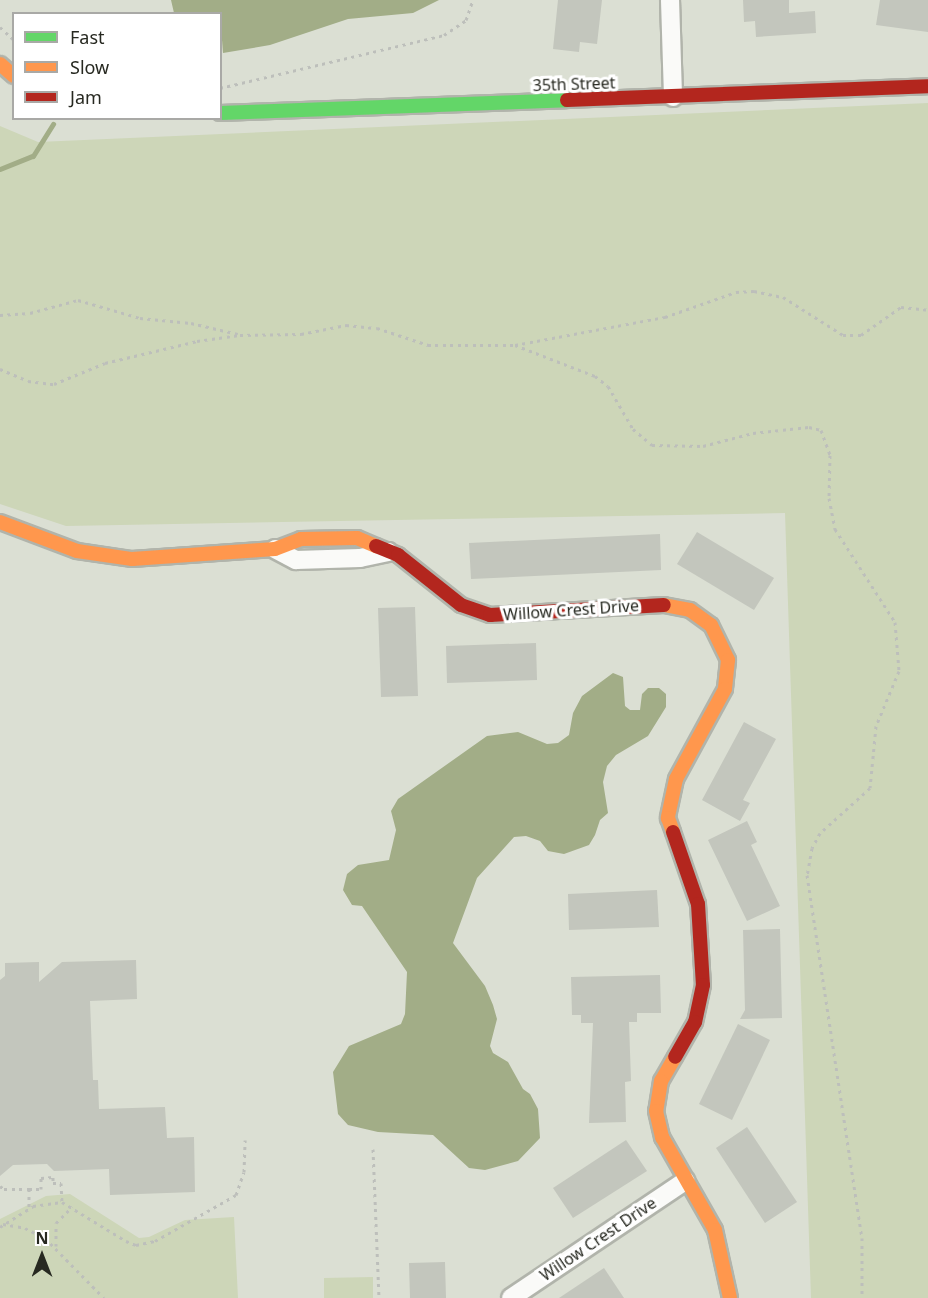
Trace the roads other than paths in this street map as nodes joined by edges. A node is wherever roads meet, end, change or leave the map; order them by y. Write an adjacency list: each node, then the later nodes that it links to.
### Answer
1 (670, 0): 5 (street)
2 (0, 64): 3 (street)
3 (12, 74)
4 (928, 86): 5 (street, 35th Street)
5 (673, 97): 6 (street, 35th Street)
6 (222, 113)
7 (0, 522): 8 (street, Willow Crest Drive)
8 (274, 549): 9 (street, Willow Crest Drive)
9 (388, 552): 10 (street, Willow Crest Drive)
10 (686, 1181): 11 (street, Willow Crest Drive); 12 (street, Willow Crest Drive)
11 (511, 1298)
12 (730, 1298)

